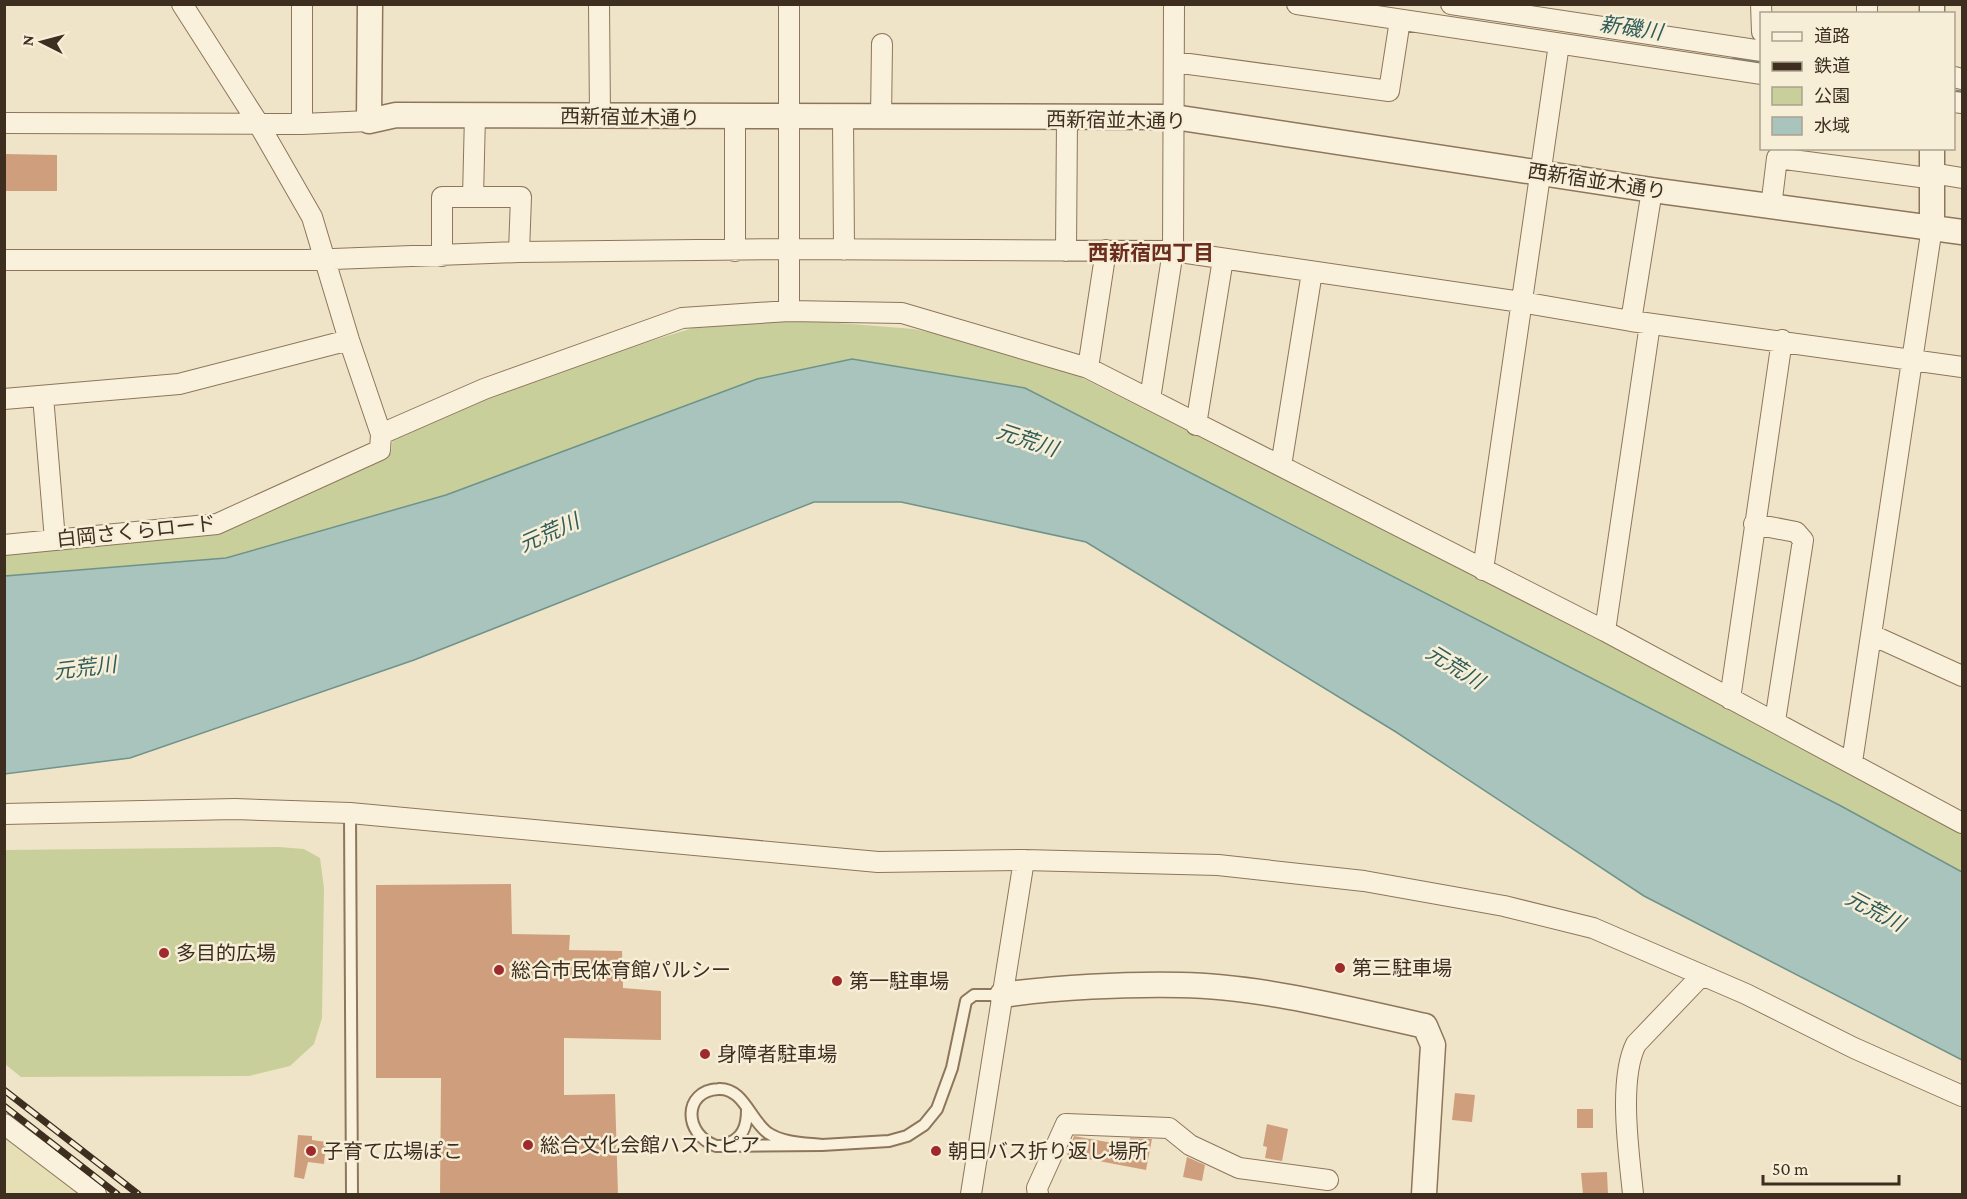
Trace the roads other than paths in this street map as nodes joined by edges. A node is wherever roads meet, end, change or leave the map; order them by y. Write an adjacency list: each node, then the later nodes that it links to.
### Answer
1 (182, 4): 26 (street)
2 (302, 4): 27 (street)
3 (370, 4): 24 (street)
4 (599, 4): 17 (street)
5 (789, 4): 18 (street)
6 (1174, 4): 14 (street)
7 (1297, 4): 10 (street)
8 (1461, 5): 9 (street)
9 (1560, 12): 13 (street)
10 (1400, 20): 12 (street); 14 (street)
11 (882, 44): 22 (street)
12 (1559, 44): 15 (street); 29 (street)
13 (1760, 51)
14 (1174, 62): 19 (street)
15 (1760, 74)
16 (475, 115): 17 (street, 西新宿並木通り); 24 (street, 西新宿並木通り); 33 (street)
17 (600, 116): 20 (street, 西新宿並木通り)
18 (788, 117): 20 (street, 西新宿並木通り); 21 (street, 西新宿並木通り); 37 (street)
19 (1173, 117): 23 (street, 西新宿並木通り); 29 (street, 西新宿並木通り); 42 (street)
20 (735, 118): 40 (street)
21 (843, 118): 22 (street, 西新宿並木通り); 38 (street)
22 (881, 118): 23 (street, 西新宿並木通り)
23 (1067, 119): 41 (street)
24 (369, 121): 27 (street)
25 (4, 123): 26 (street)
26 (258, 123): 27 (street); 47 (street)
27 (302, 124)
28 (1932, 150): 30 (street)
29 (1541, 171): 32 (street, 西新宿並木通り); 49 (street)
30 (1931, 176): 31 (street); 34 (street); 35 (street)
31 (1962, 178)
32 (1652, 190): 34 (street, 西新宿並木通り); 51 (street)
33 (473, 197): 43 (street); 44 (street)
34 (1771, 207): 35 (street, 西新宿並木通り)
35 (1932, 227): 36 (street, 西新宿並木通り); 54 (street)
36 (1962, 232)
37 (788, 249): 38 (street); 40 (street); 50 (street)
38 (844, 250): 41 (street)
39 (1106, 250): 41 (street); 42 (street); 56 (street)
40 (735, 251): 43 (street)
41 (1066, 251)
42 (1173, 251): 45 (street); 59 (street)
43 (519, 252): 44 (street)
44 (442, 256): 47 (street)
45 (1223, 259): 48 (street); 60 (street)
46 (4, 260): 47 (street)
47 (325, 260): 52 (street)
48 (1312, 272): 49 (street); 62 (street)
49 (1521, 302): 51 (street); 66 (street)
50 (789, 312): 56 (street); 61 (street)
51 (1640, 323): 53 (street); 67 (street)
52 (349, 340): 57 (street); 61 (street)
53 (1782, 340): 54 (street); 63 (street)
54 (1912, 360): 55 (street); 68 (street)
55 (1962, 367)
56 (1088, 368): 59 (street)
57 (43, 396): 58 (street); 64 (street)
58 (4, 399)
59 (1150, 399): 60 (street)
60 (1196, 425): 62 (street)
61 (381, 434): 64 (street, 白岡さくらロード)
62 (1281, 466): 66 (street)
63 (1754, 524): 70 (street); 71 (street)
64 (55, 540): 65 (street, 白岡さくらロード)
65 (4, 544)
66 (1483, 570): 67 (street)
67 (1605, 630): 70 (street)
68 (1872, 635): 69 (street); 72 (street)
69 (1962, 676)
70 (1730, 699): 71 (street)
71 (1775, 721): 72 (street)
72 (1852, 762): 75 (street)
73 (350, 813): 74 (street); 76 (street); 86 (lane)
74 (4, 814)
75 (1962, 823)
76 (1024, 860): 77 (street); 78 (street)
77 (1702, 975): 79 (street); 90 (street)
78 (1002, 995): 82 (lane); 87 (street); 89 (street)
79 (1962, 1096)
80 (747, 1110): 82 (lane); 83 (lane); 83 (lane)
81 (4, 1124): 85 (street)
82 (822, 1145): 83 (lane)
83 (716, 1146)
84 (1328, 1180): 88 (street)
85 (96, 1194)
86 (352, 1194)
87 (970, 1194)
88 (1038, 1194)
89 (1424, 1194)
90 (1633, 1194)

